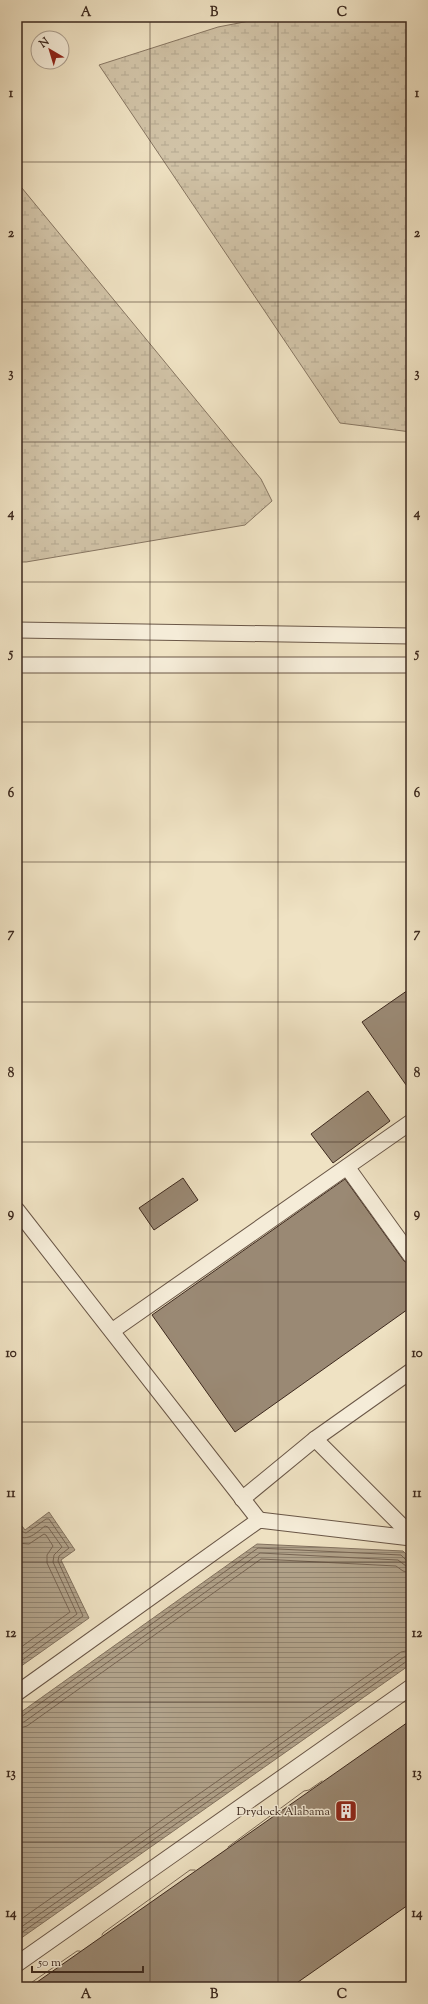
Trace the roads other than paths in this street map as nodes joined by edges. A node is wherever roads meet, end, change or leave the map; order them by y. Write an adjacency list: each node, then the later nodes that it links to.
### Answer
1 (17, 630): 2 (street)
2 (411, 636)
3 (17, 665): 4 (street)
4 (411, 665)
5 (411, 1122): 6 (street)
6 (347, 1167): 8 (street); 9 (street)
7 (17, 1210): 9 (street)
8 (411, 1256)
9 (112, 1331): 12 (street)
10 (411, 1371): 11 (street)
11 (315, 1440): 12 (street); 14 (street)
12 (242, 1499): 13 (street)
13 (259, 1520): 14 (street); 16 (street)
14 (411, 1536)
15 (411, 1687): 17 (street)
16 (17, 1693)
17 (17, 1964)

